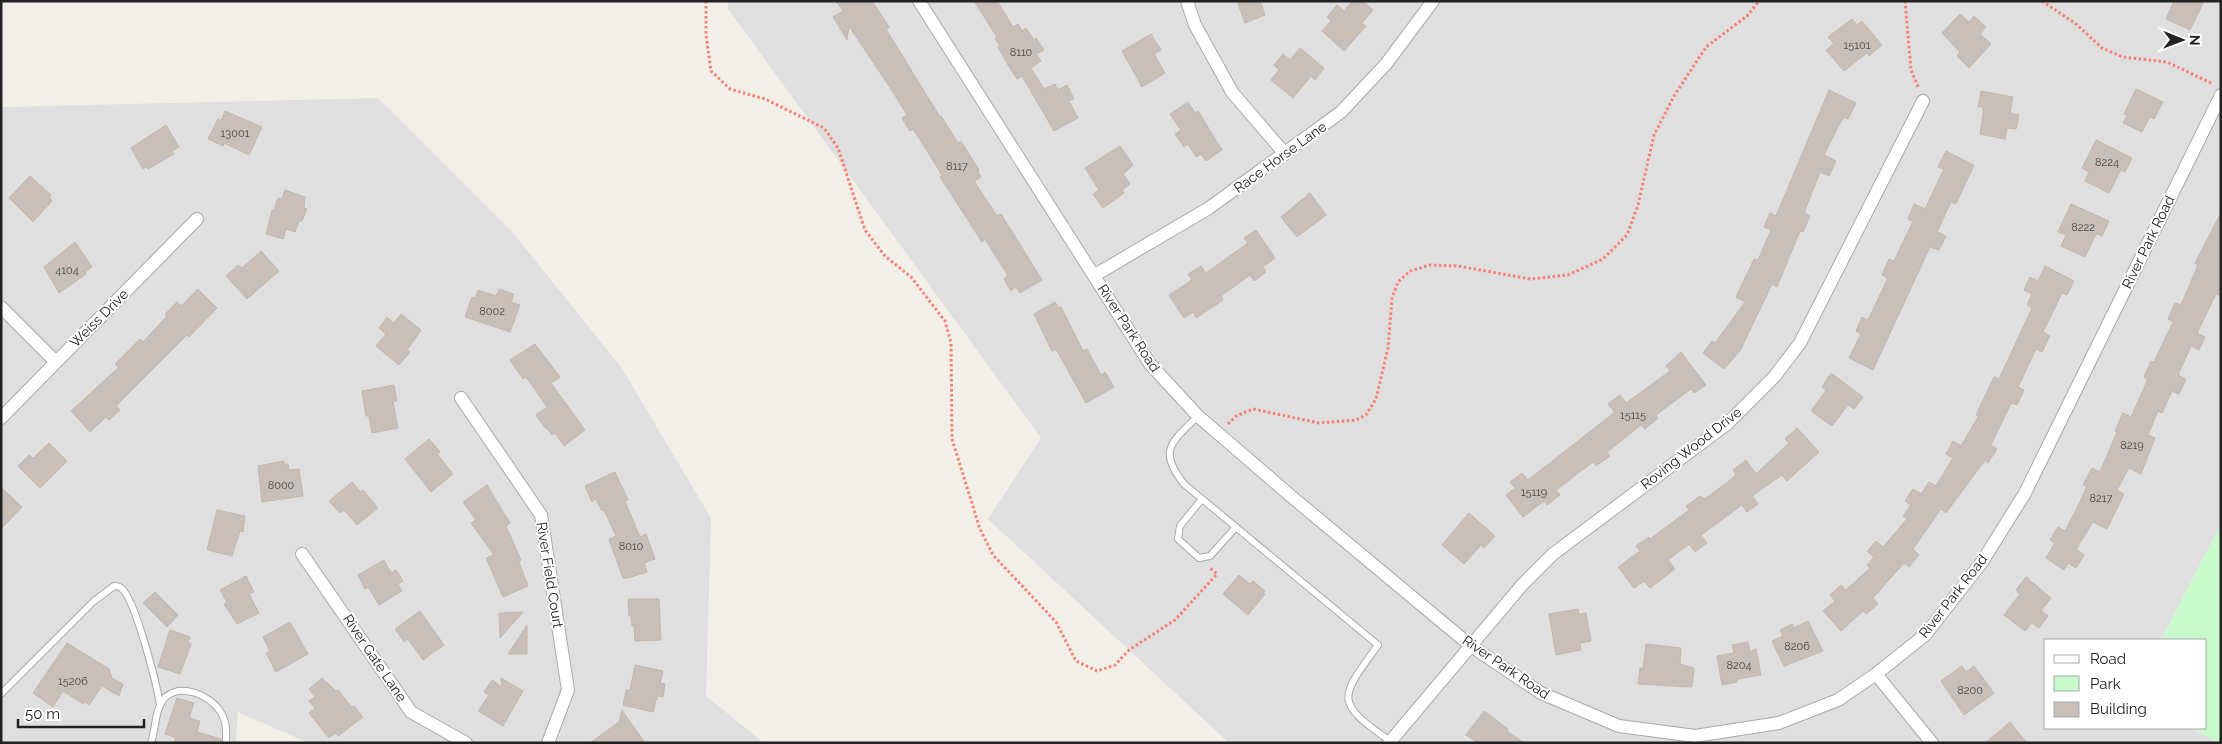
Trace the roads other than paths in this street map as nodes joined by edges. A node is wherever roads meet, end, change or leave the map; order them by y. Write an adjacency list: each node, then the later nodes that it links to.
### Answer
1 (919, 1): 8 (street, River Park Road)
2 (1187, 1): 6 (street)
3 (1433, 1): 6 (street, Race Horse Lane)
4 (2221, 95): 18 (street, River Park Road)
5 (1923, 101): 17 (street, Roving Wood Drive)
6 (1285, 154): 8 (street, Race Horse Lane)
7 (197, 218): 10 (street, Weiss Drive)
8 (1095, 275): 12 (street, River Park Road)
9 (1, 307): 10 (street)
10 (55, 361): 13 (street, Weiss Drive)
11 (461, 398): 26 (street, River Field Court)
12 (1198, 416): 14 (lane); 17 (street, River Park Road)
13 (1, 418)
14 (1202, 499): 15 (lane); 15 (lane)
15 (1236, 527): 22 (lane)
16 (302, 554): 25 (street, River Gate Lane)
17 (1471, 646): 21 (street, River Park Road); 22 (street, Roving Wood Drive)
18 (1876, 674): 21 (street, River Park Road); 27 (street)
19 (1, 694): 20 (lane)
20 (160, 705): 23 (lane); 24 (lane)
21 (1695, 739)
22 (1390, 742)
23 (151, 743)
24 (226, 743)
25 (466, 743)
26 (548, 743)
27 (1932, 743)

